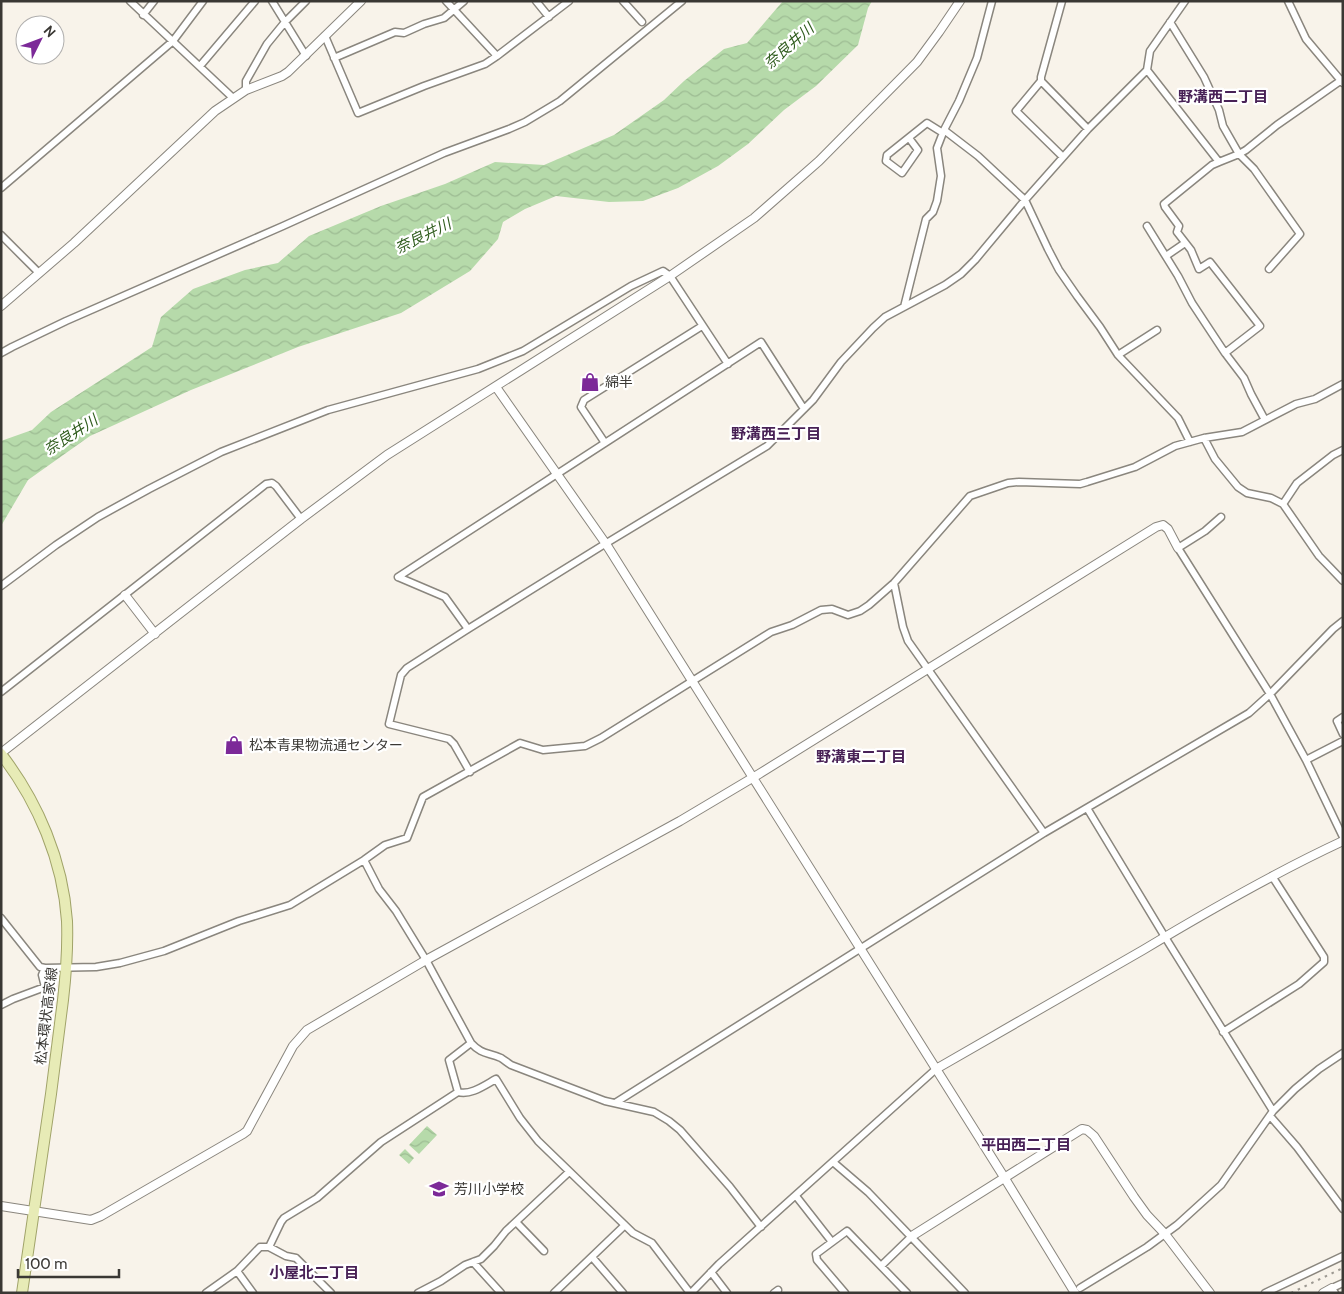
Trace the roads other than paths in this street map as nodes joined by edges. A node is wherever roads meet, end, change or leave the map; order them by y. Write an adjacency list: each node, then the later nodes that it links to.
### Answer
1 (130, 1): 20 (street)
2 (154, 1): 20 (street)
3 (204, 1): 26 (street)
4 (255, 1): 30 (street)
5 (272, 1): 22 (street)
6 (306, 1): 22 (street)
7 (362, 1): 25 (street)
8 (446, 1): 19 (street)
9 (464, 1): 19 (street)
10 (536, 1): 21 (street)
11 (569, 1): 21 (street)
12 (623, 1): 23 (street)
13 (682, 1): 55 (street)
14 (960, 1): 50 (street)
15 (992, 1): 37 (street)
16 (1062, 1): 32 (street)
17 (1185, 1): 24 (street)
18 (1288, 1): 33 (street)
19 (454, 10): 28 (street); 29 (street)
20 (143, 15): 26 (street)
21 (549, 17): 28 (street)
22 (285, 22): 27 (street); 34 (street)
23 (642, 22)
24 (1170, 22): 31 (street); 39 (street)
25 (325, 36): 27 (street); 29 (street)
26 (173, 42): 30 (street); 42 (street)
27 (306, 56): 34 (street)
28 (497, 56): 29 (street)
29 (334, 58)
30 (200, 66): 35 (street)
31 (1147, 70): 36 (street); 41 (street)
32 (1042, 81): 36 (street); 40 (street)
33 (1342, 81): 39 (street)
34 (246, 90): 35 (street)
35 (233, 98): 49 (street)
36 (1088, 129): 40 (street)
37 (943, 131): 38 (street); 43 (street); 52 (street)
38 (908, 138): 38 (street)
39 (1239, 154): 41 (street); 48 (street)
40 (1063, 157): 43 (street)
41 (1219, 162): 46 (street)
42 (1, 188)
43 (1026, 200): 52 (street); 57 (street)
44 (1147, 226): 47 (street)
45 (1, 235): 49 (street)
46 (1185, 242): 47 (street); 56 (street)
47 (1166, 256): 56 (street)
48 (1269, 269)
49 (39, 273): 51 (street)
50 (670, 276): 53 (street); 60 (street); 75 (street)
51 (1, 306)
52 (904, 307): 61 (street)
53 (702, 326): 58 (street); 65 (street)
54 (1157, 330): 57 (street)
55 (2, 352)
56 (1225, 353): 62 (street)
57 (1118, 355): 64 (street)
58 (728, 364): 61 (street); 65 (street)
59 (1343, 384): 62 (street)
60 (496, 387): 67 (street); 70 (street)
61 (804, 409): 71 (street)
62 (1265, 420): 63 (street)
63 (1204, 438): 64 (street); 68 (street)
64 (1190, 442): 74 (street)
65 (604, 443): 67 (street)
66 (1343, 450): 68 (street)
67 (557, 474): 71 (street); 78 (street)
68 (1282, 504): 73 (street)
69 (1221, 517): 72 (street)
70 (301, 519): 76 (street); 79 (street)
71 (606, 544): 78 (street); 81 (street)
72 (1178, 548): 80 (street); 83 (street)
73 (1343, 581)
74 (894, 583): 80 (street); 81 (street)
75 (1, 586)
76 (125, 595): 79 (street); 82 (street)
77 (1343, 621): 83 (street)
78 (468, 629): 89 (street)
79 (155, 634): 87 (street)
80 (928, 669): 90 (street); 92 (street)
81 (692, 682): 89 (street); 90 (street)
82 (1, 692)
83 (1270, 694): 88 (street); 91 (street)
84 (1343, 718): 85 (street)
85 (1343, 734)
86 (1343, 741): 88 (street)
87 (1, 754): 101 (main road, 松本環状高家線)
88 (1306, 760): 93 (street)
89 (470, 772): 95 (street)
90 (752, 778): 99 (street); 100 (street)
91 (1087, 808): 92 (street); 98 (street)
92 (1044, 832): 99 (street)
93 (1343, 837)
94 (1343, 842): 96 (street)
95 (364, 860): 100 (street); 101 (street)
96 (1272, 876): 98 (street); 104 (street)
97 (1, 918): 102 (street)
98 (1165, 937): 104 (street); 107 (street)
99 (860, 948): 107 (street); 109 (street)
100 (426, 960): 105 (street); 117 (street)
101 (66, 967): 102 (street); 117 (main road, 松本環状高家線)
102 (45, 968): 103 (street)
103 (1, 1005)
104 (1223, 1032): 110 (street)
105 (471, 1043): 108 (street); 109 (street)
106 (1343, 1053): 110 (street)
107 (936, 1069): 111 (street); 113 (street)
108 (458, 1092): 112 (street); 124 (street)
109 (615, 1103): 120 (street)
110 (1272, 1114): 116 (street); 121 (street)
111 (833, 1162): 114 (street); 122 (street)
112 (569, 1172): 118 (street); 119 (street)
113 (1004, 1178): 121 (street); 122 (street); 133 (street)
114 (796, 1196): 120 (street); 123 (street)
115 (1, 1206): 117 (street)
116 (1343, 1209)
117 (34, 1212): 135 (main road, 松本環状高家線)
118 (516, 1222): 125 (street); 128 (street)
119 (624, 1225): 127 (street); 143 (street)
120 (761, 1227): 131 (street)
121 (1164, 1234): 133 (street); 148 (street)
122 (912, 1236): 129 (street); 147 (street)
123 (832, 1242): 129 (street); 145 (street)
124 (269, 1247): 130 (street); 138 (street)
125 (544, 1250)
126 (1343, 1256): 149 (street)
127 (592, 1257): 141 (street); 142 (street)
128 (473, 1262): 139 (street); 140 (street)
129 (881, 1266): 146 (street)
130 (237, 1271): 136 (street); 137 (street)
131 (711, 1272): 143 (street); 144 (street)
132 (1343, 1283): 134 (street)
133 (1077, 1290)
134 (1333, 1291): 150 (street)
135 (22, 1293)
136 (206, 1293)
137 (253, 1293)
138 (331, 1293)
139 (418, 1293)
140 (501, 1293)
141 (554, 1293)
142 (623, 1293)
143 (691, 1293)
144 (727, 1293)
145 (844, 1293)
146 (906, 1293)
147 (965, 1293)
148 (1210, 1293)
149 (1265, 1293)
150 (1322, 1293)

